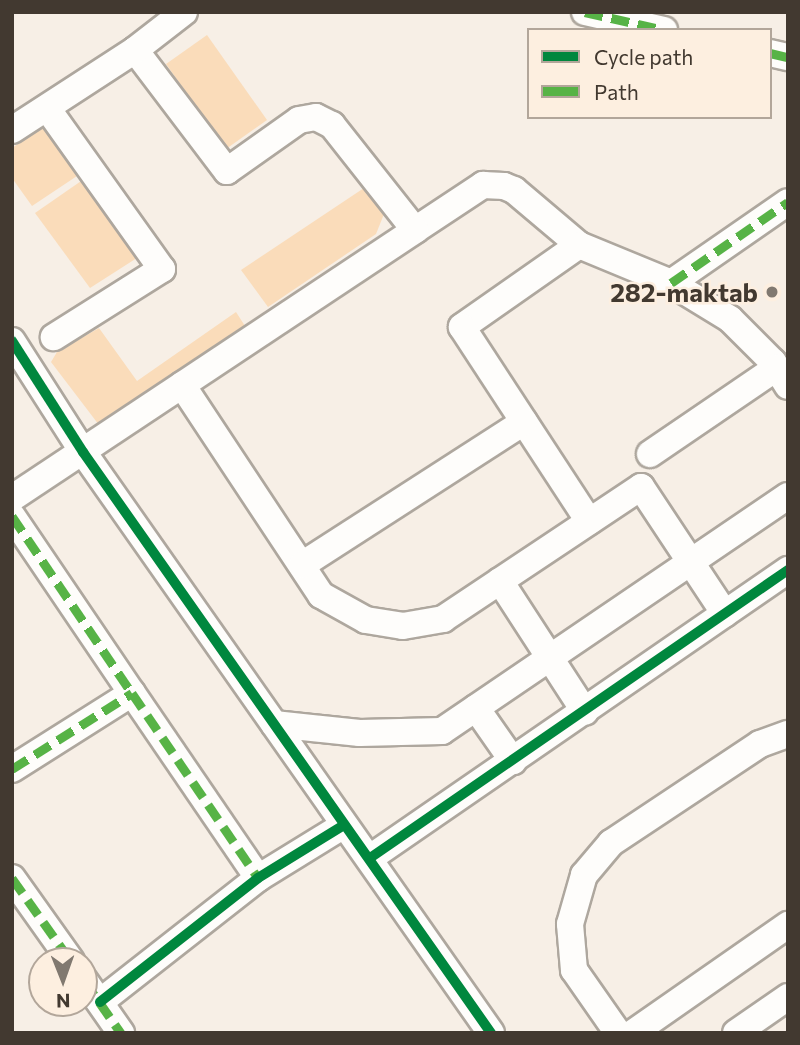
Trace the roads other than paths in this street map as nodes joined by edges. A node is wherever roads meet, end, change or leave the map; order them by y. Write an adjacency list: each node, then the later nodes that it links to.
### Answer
1 (184, 12): 4 (street)
2 (585, 12): 3 (street)
3 (655, 28)
4 (135, 50): 5 (street); 8 (street)
5 (47, 108): 6 (street); 11 (street)
6 (12, 130)
7 (788, 202): 10 (street)
8 (415, 230): 9 (street); 14 (street)
9 (579, 245): 10 (street); 15 (street)
10 (671, 283): 13 (street)
11 (54, 337)
12 (12, 341): 16 (street)
13 (782, 377): 17 (street)
14 (181, 385): 16 (street); 22 (street)
15 (524, 422): 21 (street); 22 (street)
16 (83, 452): 19 (street); 29 (street)
17 (650, 454)
18 (788, 496): 27 (street)
19 (12, 498)
20 (12, 516): 26 (street)
21 (589, 522): 24 (street); 25 (street)
22 (302, 565): 24 (street)
23 (788, 570): 25 (street)
24 (500, 581): 28 (street)
25 (725, 614): 28 (street)
26 (132, 693): 32 (street); 36 (street)
27 (475, 708): 29 (street); 31 (street)
28 (585, 712): 31 (street)
29 (274, 724): 33 (street)
30 (788, 734): 44 (street)
31 (513, 761): 34 (street)
32 (12, 769)
33 (344, 825): 34 (street); 36 (street)
34 (370, 859): 42 (street)
35 (12, 878): 38 (street)
36 (258, 878): 41 (street)
37 (788, 925): 45 (street)
38 (61, 947)
39 (788, 997): 46 (street)
40 (98, 999): 41 (street)
41 (100, 1002): 43 (street)
42 (488, 1032)
43 (121, 1033)
44 (618, 1033)
45 (633, 1033)
46 (736, 1033)

